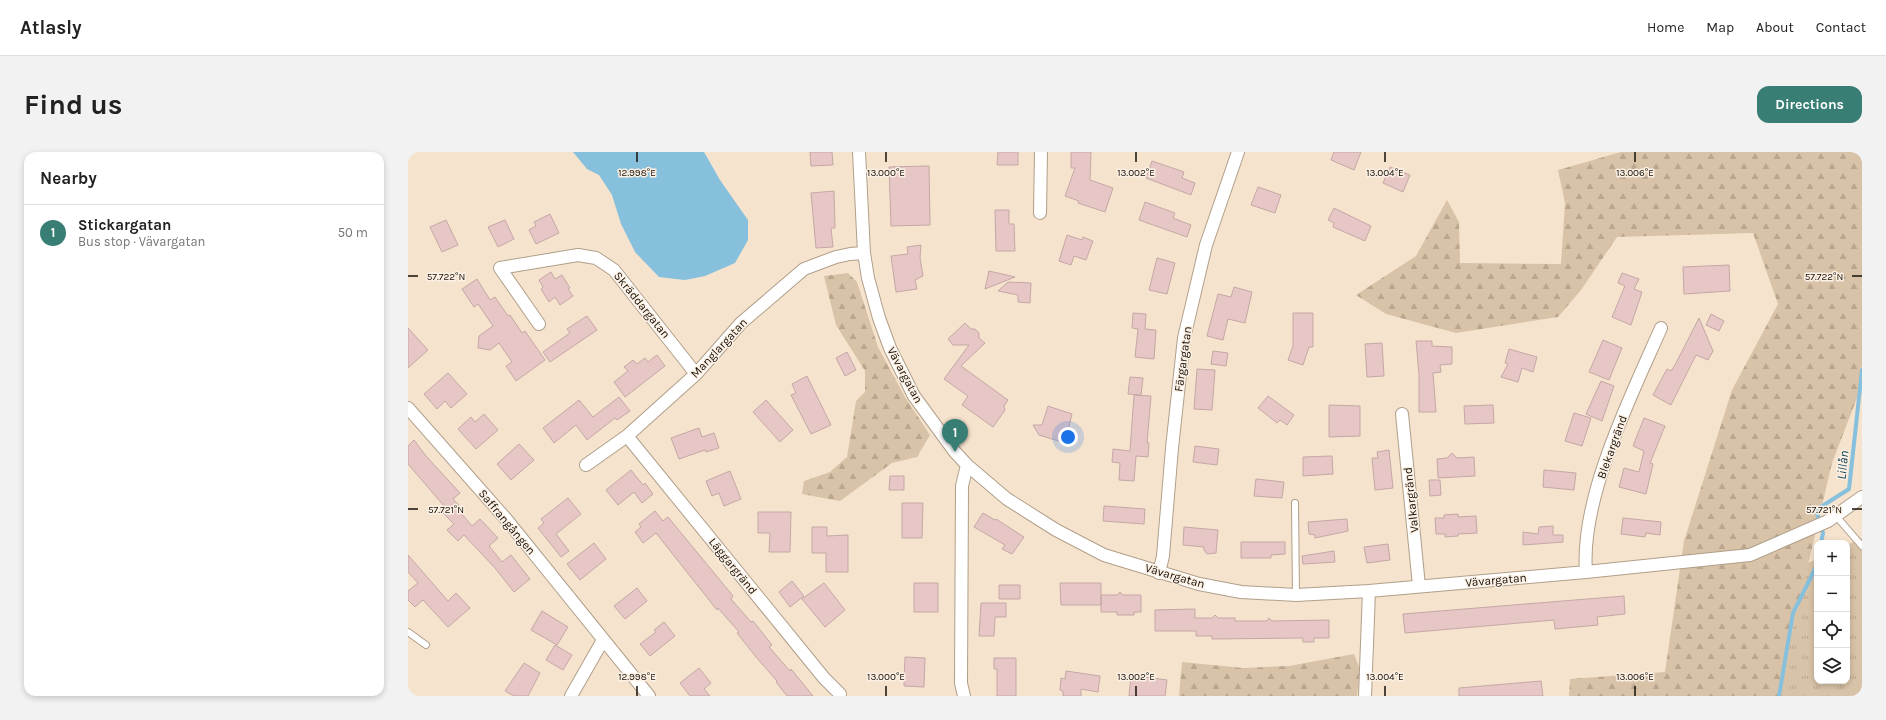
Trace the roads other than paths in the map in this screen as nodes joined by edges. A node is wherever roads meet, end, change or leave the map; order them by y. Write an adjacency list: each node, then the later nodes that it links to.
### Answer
1 (859, 152): 5 (street, Vävargatan)
2 (1041, 152): 4 (street)
3 (1238, 152): 19 (street, Färgargatan)
4 (1040, 213)
5 (864, 253): 8 (street, Manglargatan); 12 (street, Vävargatan)
6 (539, 324): 8 (street, Skräddargatan)
7 (1661, 328): 18 (street, Blekargränd)
8 (696, 374): 11 (street, Manglargatan)
9 (408, 408): 24 (street, Saffrangången)
10 (1402, 414): 20 (street, Valkargränd)
11 (627, 436): 13 (street, Manglargatan); 26 (street, Läggargränd)
12 (967, 465): 19 (street, Vävargatan); 29 (street)
13 (586, 466)
14 (1862, 497): 16 (street, Vävargatan)
15 (1295, 503): 22 (lane)
16 (1832, 518): 17 (lane); 18 (street, Vävargatan)
17 (1862, 546)
18 (1586, 572): 20 (street, Vävargatan)
19 (1159, 573): 22 (street, Vävargatan)
20 (1419, 586): 21 (street, Vävargatan)
21 (1369, 591): 22 (street, Vävargatan); 30 (street)
22 (1296, 595)
23 (408, 632): 25 (lane)
24 (603, 640): 27 (street); 28 (street, Saffrangången)
25 (426, 645)
26 (840, 694)
27 (571, 696)
28 (649, 696)
29 (964, 696)
30 (1365, 696)

